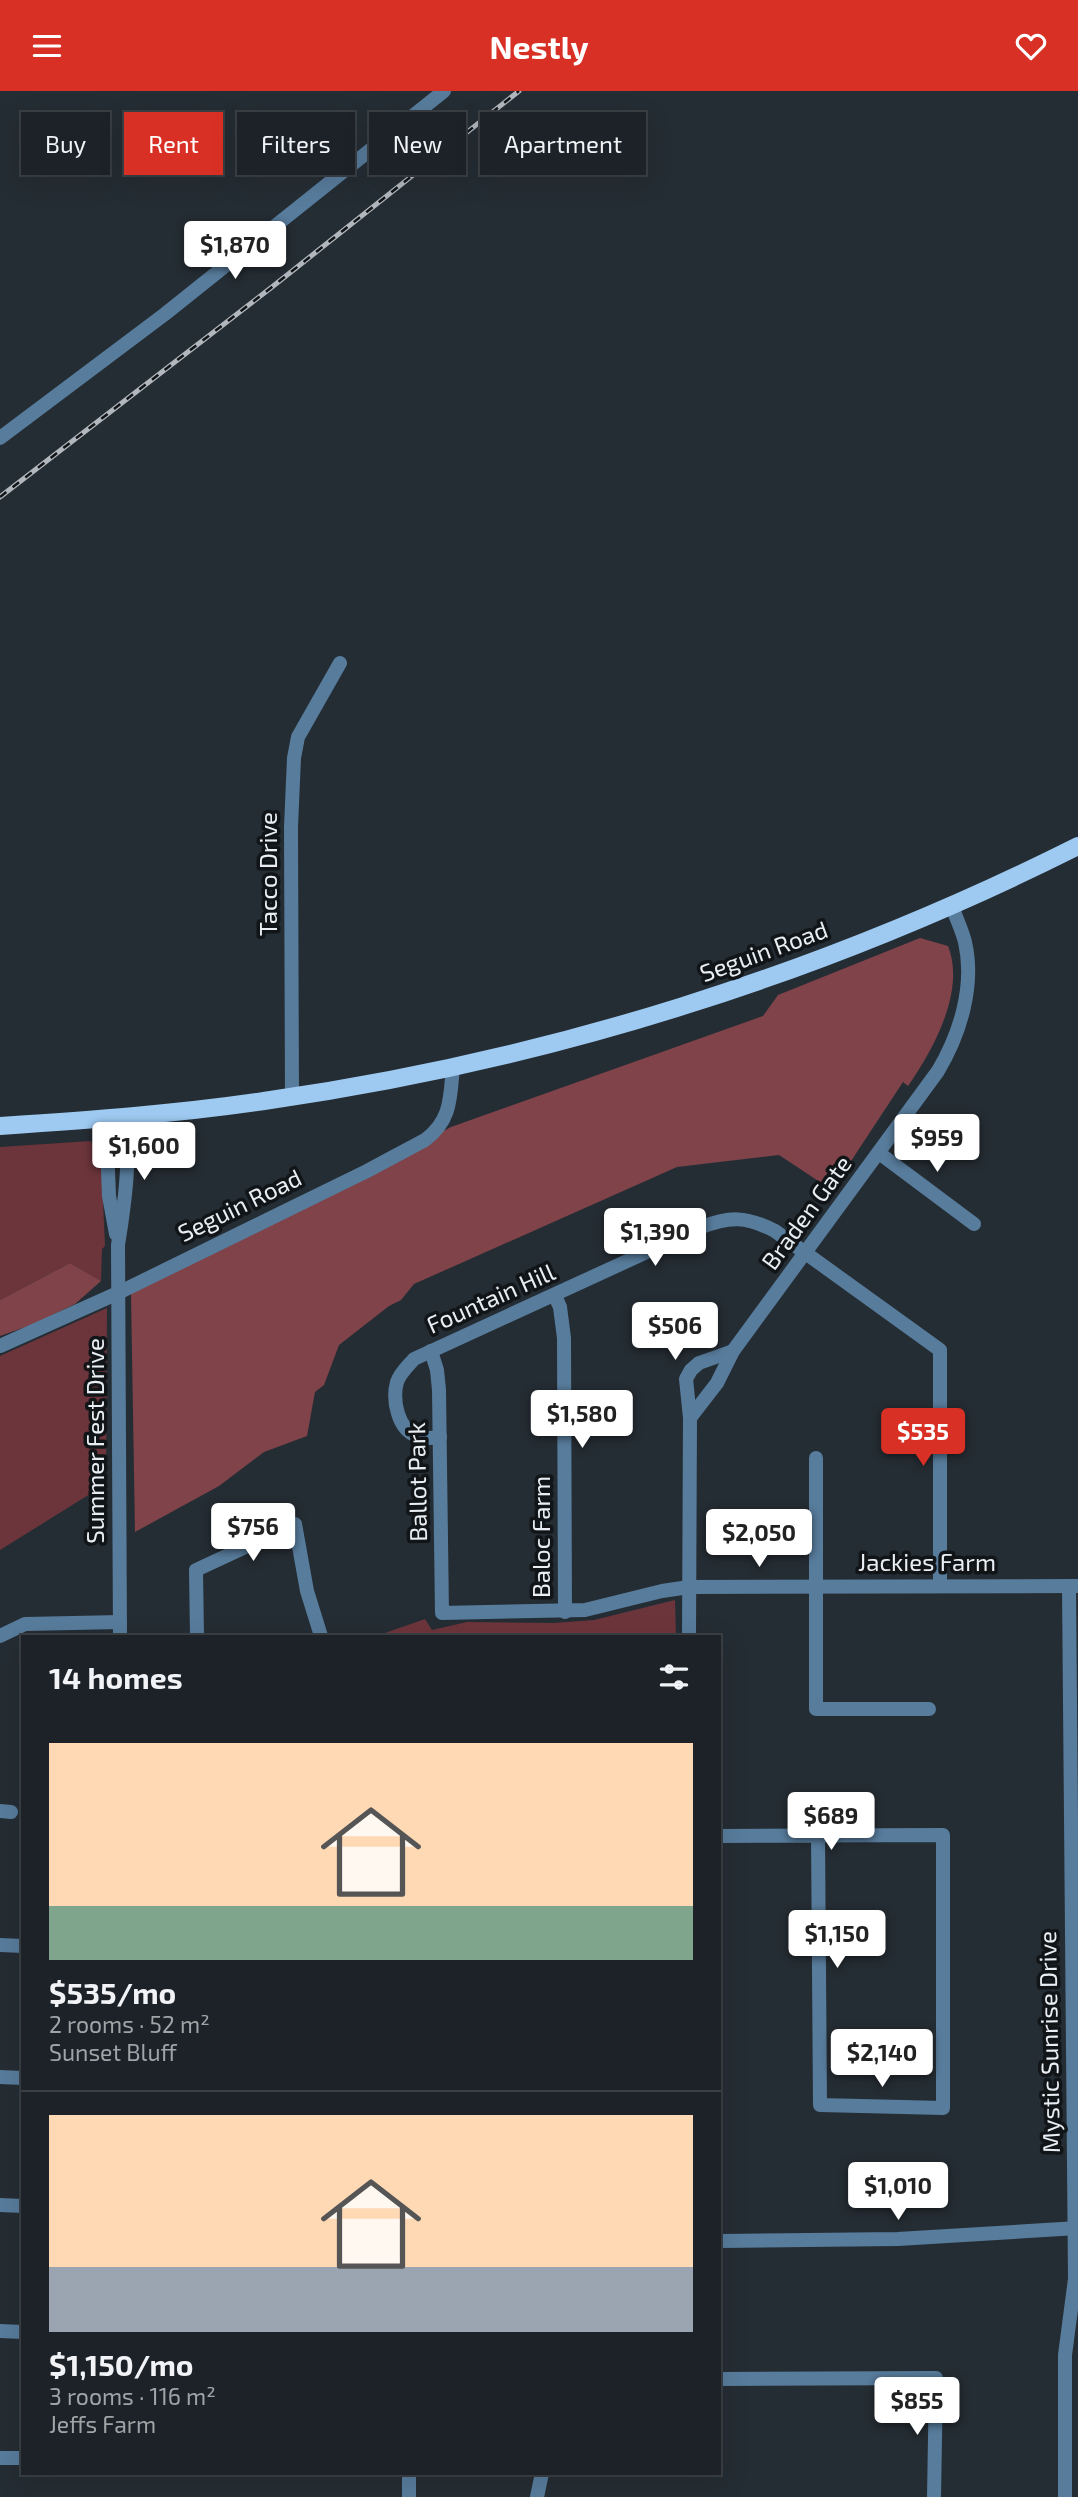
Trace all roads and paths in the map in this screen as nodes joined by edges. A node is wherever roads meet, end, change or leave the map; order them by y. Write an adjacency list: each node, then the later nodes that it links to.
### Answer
1 (444, 91): 2 (street)
2 (0, 438)
3 (340, 663): 7 (street, Tacco Drive)
4 (1078, 845): 5 (main road, Seguin Road)
5 (952, 907): 6 (main road, Seguin Road); 11 (street, Braden Gate)
6 (453, 1066): 7 (main road, Seguin Road); 15 (street, Seguin Road)
7 (292, 1097): 8 (main road, Seguin Road)
8 (127, 1117): 9 (main road, Seguin Road); 13 (street, Summer Fest Drive)
9 (106, 1119): 10 (main road, Seguin Road); 13 (street, Summer Fest Drive)
10 (0, 1126)
11 (879, 1153): 12 (street); 14 (street, Braden Gate)
12 (974, 1224)
13 (118, 1245): 15 (street, Summer Fest Drive)
14 (805, 1254): 16 (street, Fountain Hill); 19 (street, Braden Gate); 24 (street, Fountain Hill)
15 (118, 1293): 17 (street, Seguin Road); 29 (street, Summer Fest Drive)
16 (555, 1296): 18 (street, Fountain Hill); 27 (street, Baloc Farm)
17 (0, 1346)
18 (431, 1351): 21 (street, Ballot Park); 21 (street, Fountain Hill)
19 (733, 1351): 20 (street, Braden Gate); 20 (street)
20 (690, 1418): 26 (street)
21 (440, 1437): 28 (street, Ballot Park)
22 (817, 1458): 23 (street)
23 (817, 1586): 24 (street, Jackies Farm); 26 (street, Jackies Farm); 34 (street)
24 (940, 1586): 25 (street, Jackies Farm)
25 (1073, 1586): 39 (street, Mystic Sunrise Drive)
26 (689, 1587): 27 (street, Jackies Farm); 32 (street)
27 (565, 1612): 28 (street, Jackies Farm)
28 (442, 1613)
29 (120, 1629): 33 (street)
30 (197, 1635): 31 (street)
31 (321, 1635)
32 (689, 1635)
33 (0, 1636)
34 (929, 1709)
35 (818, 1835): 35 (street); 36 (street)
36 (721, 1836)
37 (0, 1945): 38 (street)
38 (21, 1946)
39 (1074, 1957): 42 (street, Mystic Sunrise Drive)
40 (0, 2077): 41 (street)
41 (21, 2078)
42 (1075, 2089): 45 (street, Mystic Sunrise Drive)
43 (0, 2205): 44 (street)
44 (21, 2206)
45 (1076, 2228): 46 (street); 49 (street, Mystic Sunrise Drive)
46 (721, 2241)
47 (0, 2331): 48 (street)
48 (21, 2332)
49 (1071, 2355): 58 (street, Mystic Sunrise Drive)
50 (721, 2379): 57 (street)
51 (0, 2458): 52 (street)
52 (21, 2458)
53 (409, 2475): 55 (street)
54 (542, 2475): 56 (street)
55 (409, 2497)
56 (537, 2497)
57 (934, 2497)
58 (1065, 2497)

